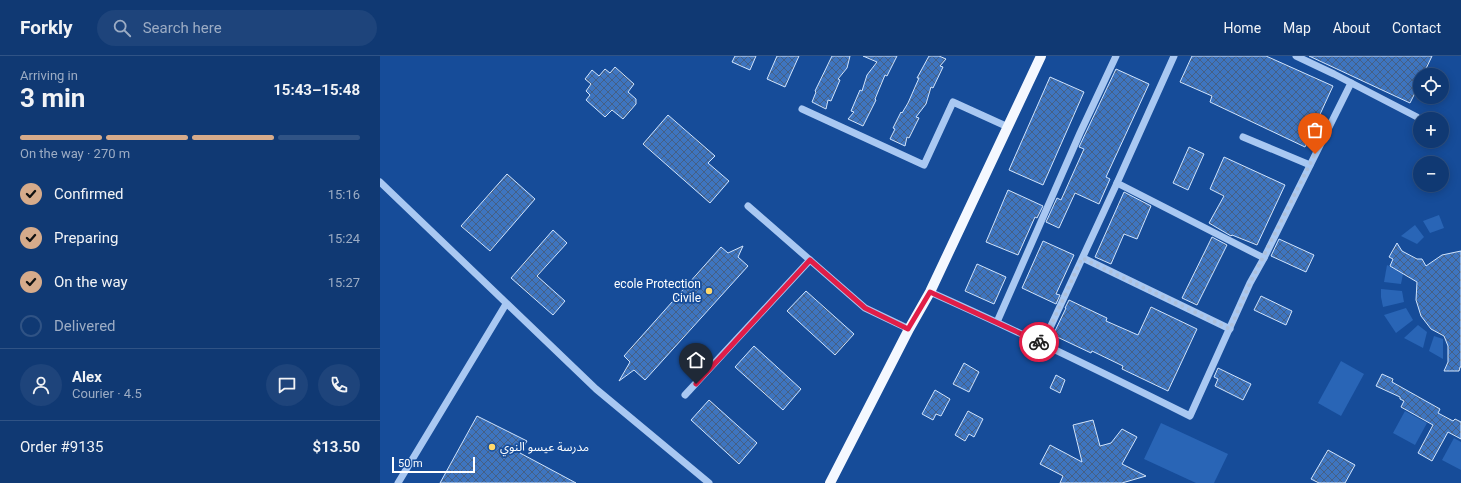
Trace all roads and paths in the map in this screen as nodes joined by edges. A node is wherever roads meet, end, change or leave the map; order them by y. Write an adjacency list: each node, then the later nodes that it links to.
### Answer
1 (1042, 56): 8 (main road)
2 (1116, 56): 19 (street)
3 (1174, 56): 12 (street)
4 (1296, 56): 5 (street)
5 (1351, 83): 7 (street); 10 (street)
6 (802, 109): 8 (street)
7 (1413, 115)
8 (1008, 127): 17 (main road)
9 (1243, 137): 10 (street)
10 (1310, 165): 15 (street)
11 (380, 182): 18 (street)
12 (1117, 183): 14 (street); 15 (street)
13 (748, 206): 16 (street)
14 (1082, 258): 21 (street); 22 (street)
15 (1264, 258): 21 (street)
16 (810, 260): 20 (street); 23 (street)
17 (930, 292): 19 (street); 20 (main road)
18 (506, 304): 24 (street); 25 (street)
19 (997, 322): 22 (street)
20 (908, 329): 26 (main road)
21 (1230, 329): 22 (street)
22 (1043, 343)
23 (685, 395)
24 (398, 483)
25 (709, 483)
26 (830, 483)

